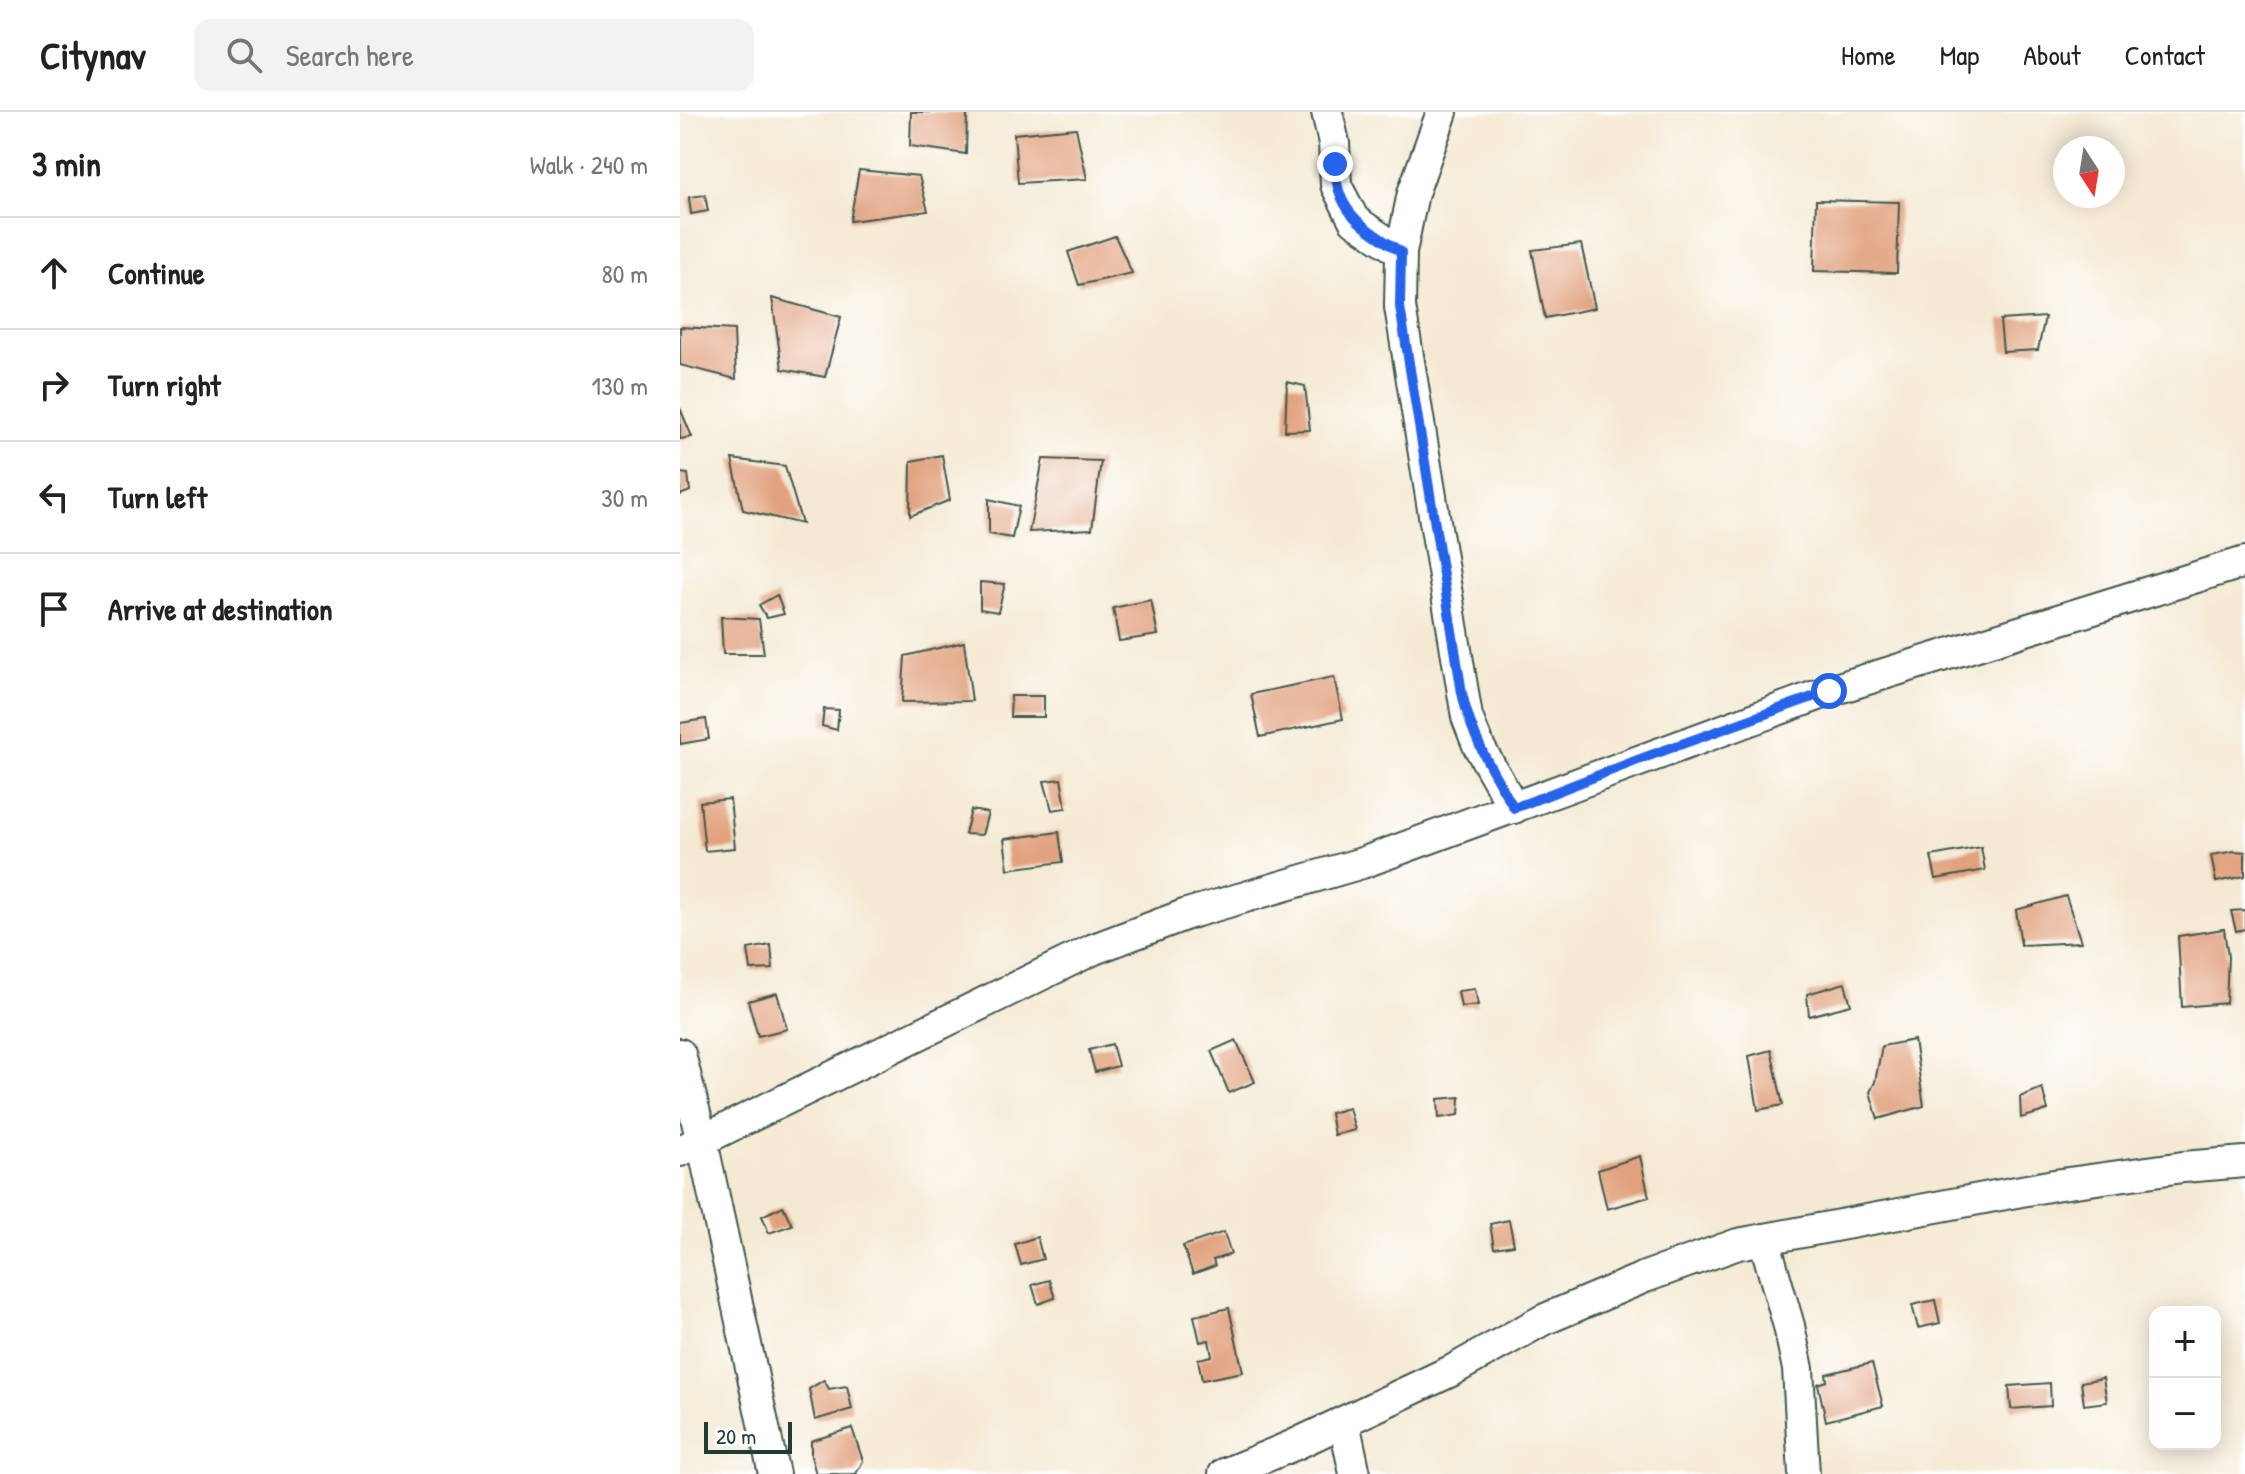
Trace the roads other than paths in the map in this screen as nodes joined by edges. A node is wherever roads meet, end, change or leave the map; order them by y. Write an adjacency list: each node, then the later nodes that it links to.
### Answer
1 (1327, 112): 3 (street)
2 (1442, 112): 3 (street)
3 (1401, 252): 5 (street)
4 (2245, 562): 5 (street)
5 (1514, 808): 7 (street)
6 (680, 1054): 7 (street)
7 (691, 1146): 11 (street)
8 (2245, 1162): 9 (street)
9 (1764, 1239): 10 (street); 14 (street)
10 (1344, 1422): 12 (street); 13 (street)
11 (774, 1474)
12 (1224, 1474)
13 (1355, 1474)
14 (1804, 1474)

